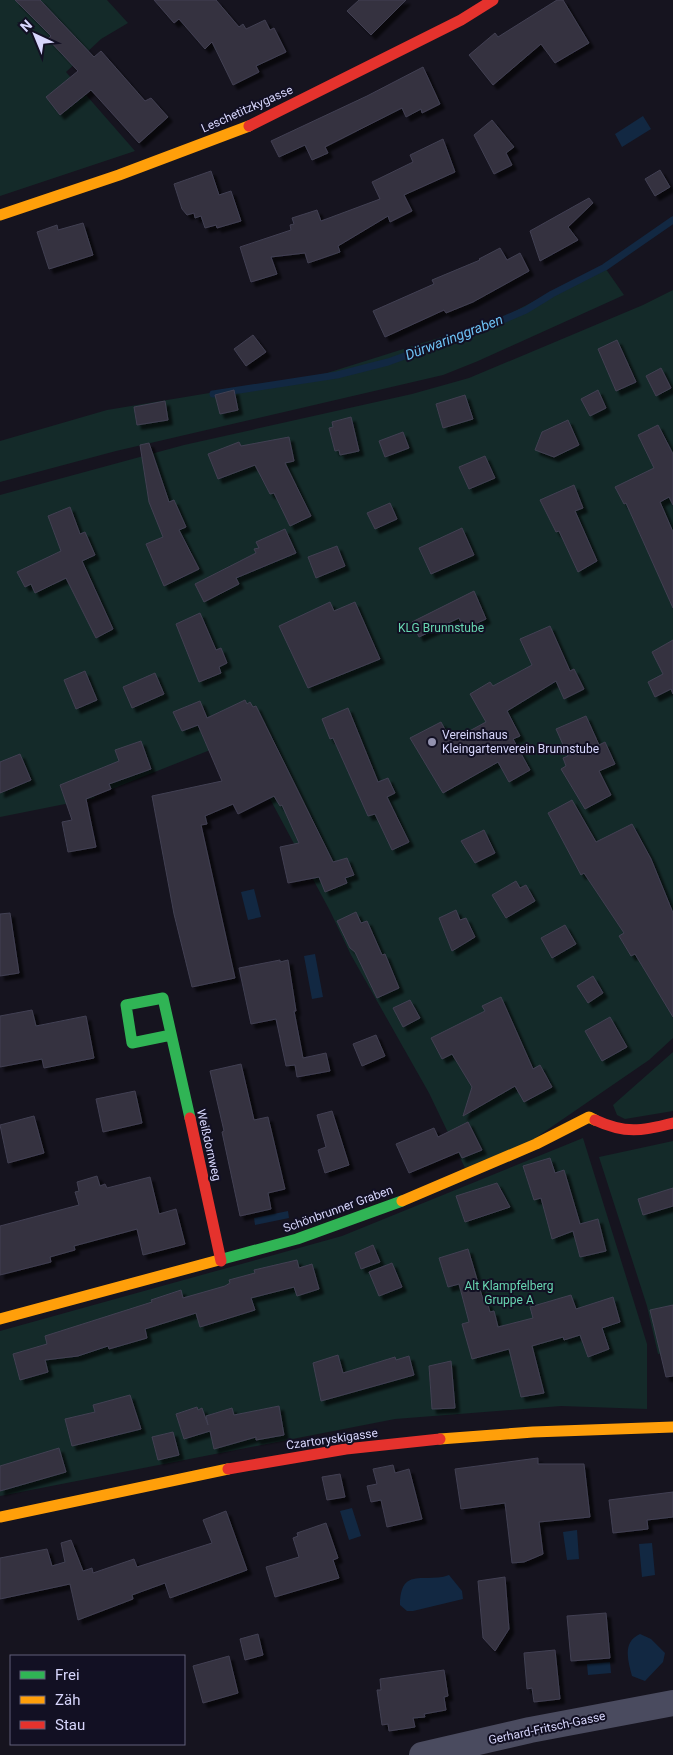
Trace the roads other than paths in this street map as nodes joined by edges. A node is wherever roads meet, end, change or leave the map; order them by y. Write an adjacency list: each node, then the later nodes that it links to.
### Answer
1 (493, 0): 2 (street, Leschetitzkygasse)
2 (0, 215)
3 (170, 1035): 3 (street, Weißdornweg); 5 (street, Weißdornweg)
4 (673, 1124): 5 (street, Schönbrunner Graben)
5 (221, 1261): 6 (street, Schönbrunner Graben)
6 (0, 1319)
7 (673, 1426): 8 (street, Czartoryskigasse)
8 (0, 1517)
9 (673, 1703): 10 (street, Gerhard-Fritsch-Gasse)
10 (422, 1755)

